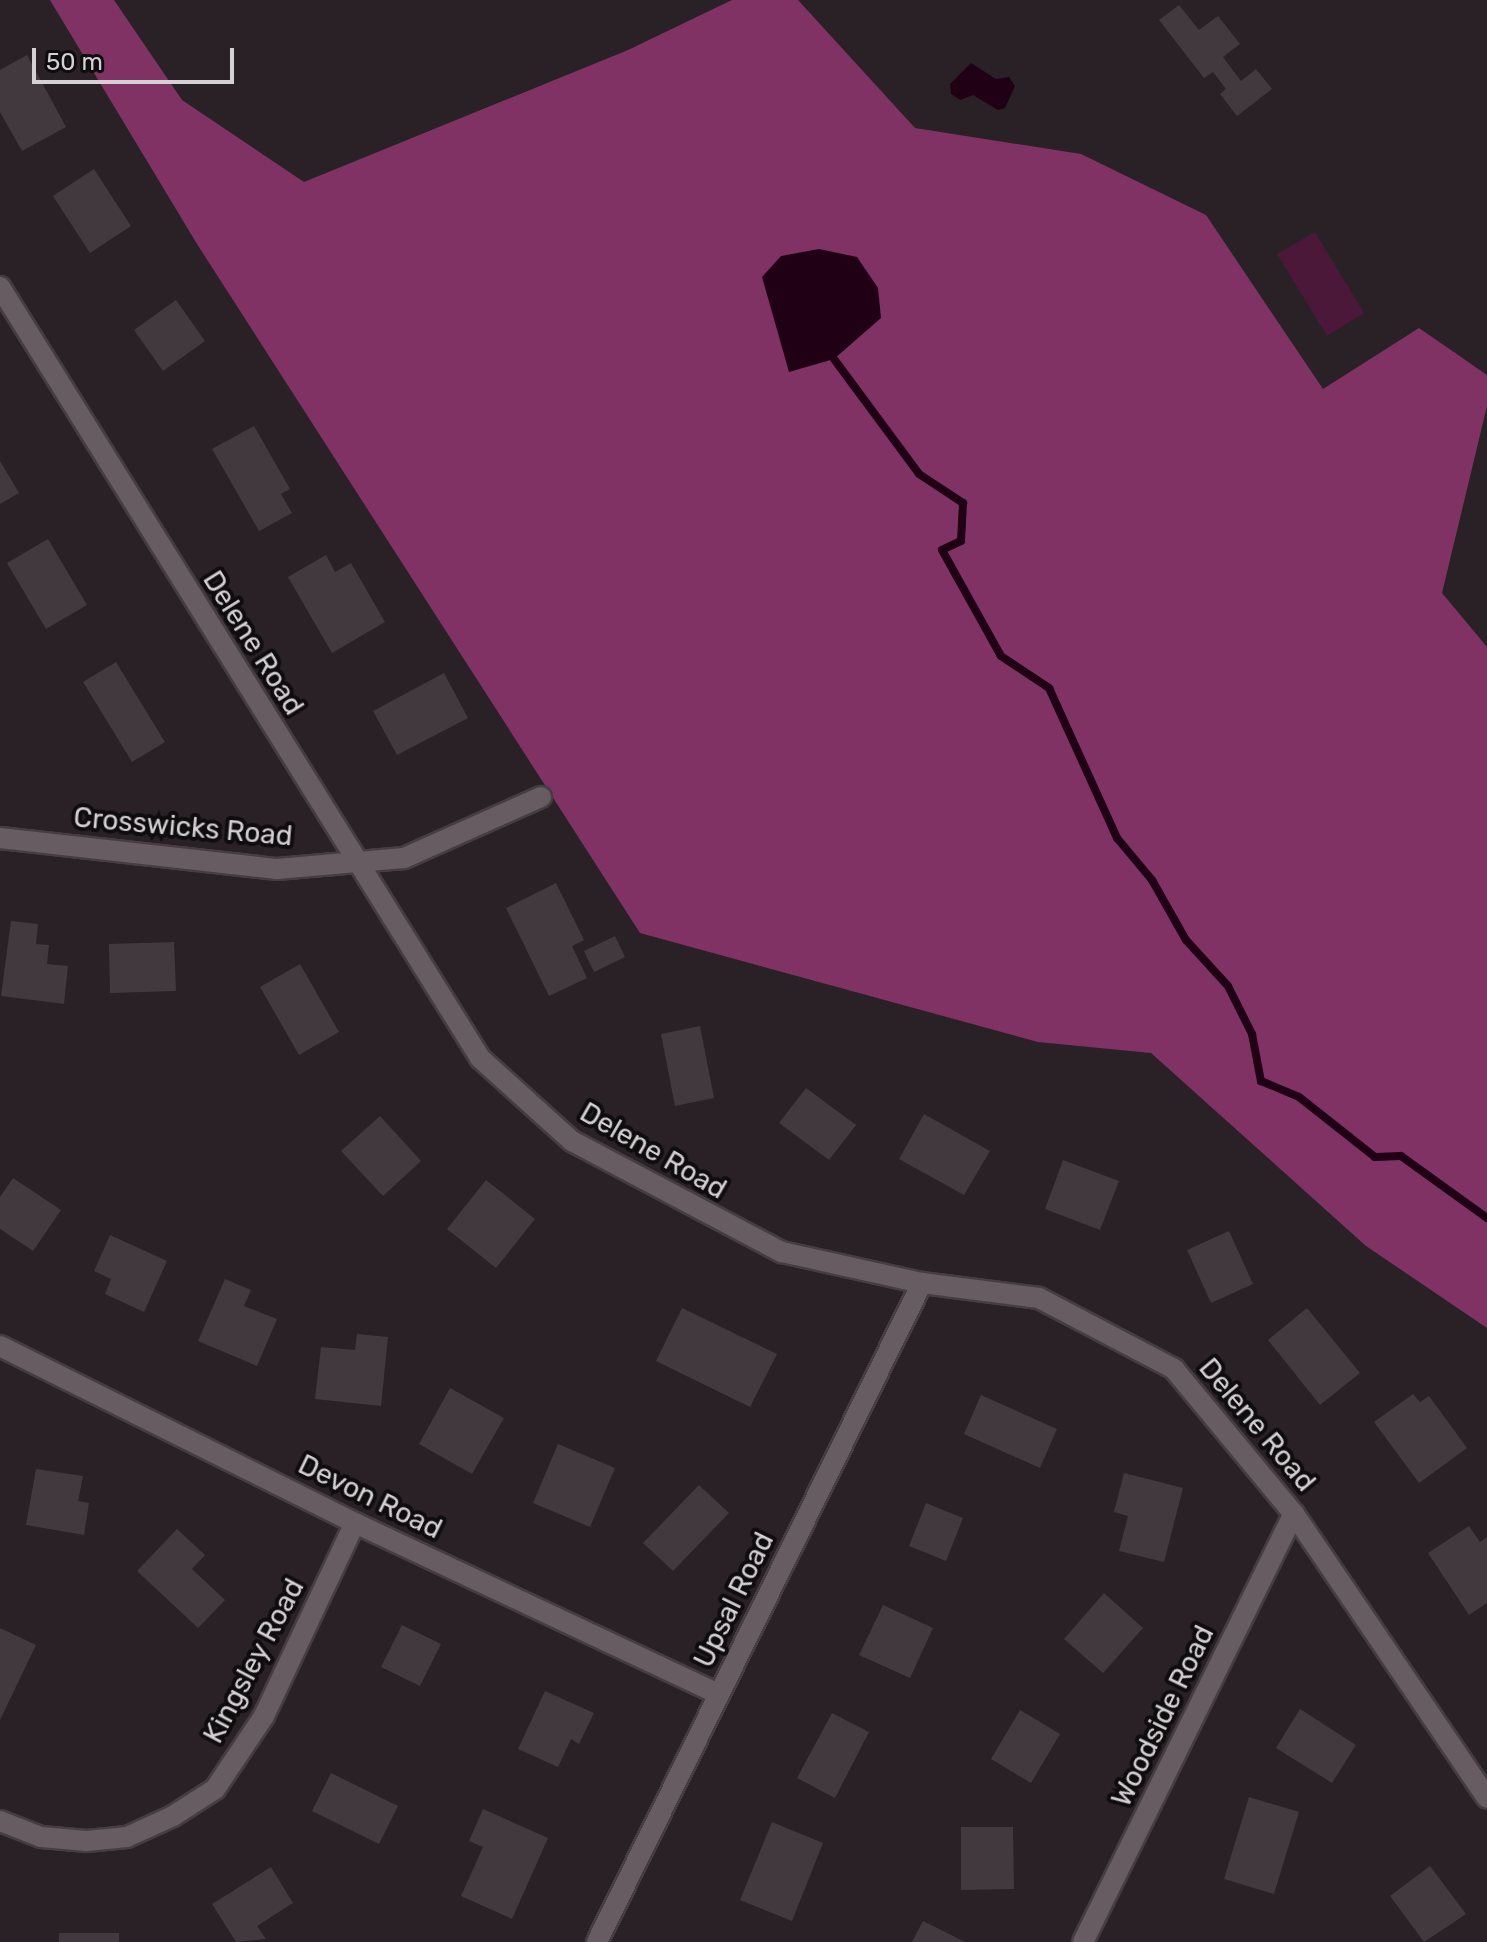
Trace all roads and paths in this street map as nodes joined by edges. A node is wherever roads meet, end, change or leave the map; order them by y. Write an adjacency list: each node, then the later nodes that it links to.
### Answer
1 (0, 287): 4 (street, Delene Road)
2 (541, 797): 4 (street, Crosswicks Road)
3 (0, 838): 4 (street, Crosswicks Road)
4 (355, 863): 5 (street, Delene Road)
5 (922, 1283): 7 (street, Delene Road); 9 (street, Upsal Road)
6 (0, 1346): 8 (street, Devon Road)
7 (1294, 1514): 10 (street, Delene Road); 13 (street, Woodside Road)
8 (355, 1523): 9 (street, Devon Road); 11 (street, Kingsley Road)
9 (718, 1694): 12 (street, Upsal Road)
10 (1487, 1798)
11 (0, 1821)
12 (597, 1942)
13 (1083, 1942)

